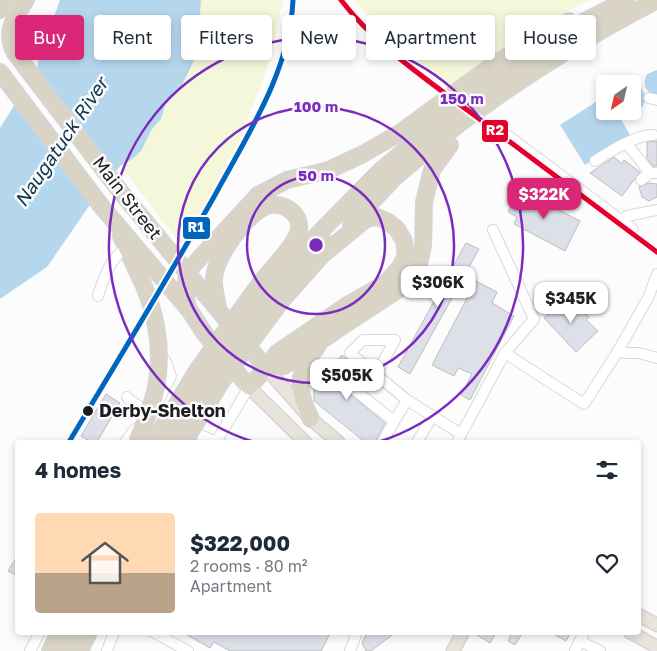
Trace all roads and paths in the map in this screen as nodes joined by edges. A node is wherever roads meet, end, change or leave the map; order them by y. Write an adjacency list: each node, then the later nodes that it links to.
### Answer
1 (26, 0): 5 (highway)
2 (616, 0): 7 (highway)
3 (626, 0): 7 (highway)
4 (657, 0): 7 (highway)
5 (5, 45): 22 (highway, Main Street)
6 (0, 72): 17 (highway, Main Street)
7 (493, 82): 10 (highway, bridge); 22 (highway, bridge); 24 (highway, bridge)
8 (503, 132): 16 (street)
9 (652, 135): 11 (street)
10 (446, 141): 21 (highway); 28 (highway)
11 (627, 144): 12 (street); 13 (street)
12 (596, 161)
13 (649, 175)
14 (652, 211): 15 (street); 16 (street)
15 (657, 218)
16 (623, 222): 18 (street)
17 (116, 223): 20 (highway); 26 (highway, Main Street)
18 (633, 229)
19 (493, 230): 30 (street)
20 (126, 248): 25 (street); 45 (highway, bridge)
21 (326, 252): 33 (highway); 48 (highway, bridge)
22 (185, 270): 26 (highway); 27 (highway, Main Street)
23 (657, 274): 29 (street)
24 (266, 286): 27 (highway); 46 (highway, bridge); 47 (highway, bridge)
25 (98, 296)
26 (190, 311): 35 (highway, Main Street)
27 (219, 312): 33 (highway, Main Street)
28 (326, 337): 33 (highway); 41 (highway)
29 (618, 351): 30 (street); 32 (street)
30 (505, 353): 43 (street)
31 (152, 354): 39 (street)
32 (657, 358)
33 (266, 368): 35 (highway); 41 (main road, Main Street)
34 (376, 374): 38 (street)
35 (249, 387): 50 (street); 51 (main road, Main Street)
36 (352, 388): 42 (street)
37 (127, 397): 39 (street)
38 (407, 400): 40 (street); 42 (street)
39 (156, 414): 44 (street); 49 (street)
40 (432, 417): 43 (street); 54 (street)
41 (310, 419): 52 (main road, Main Street)
42 (394, 421): 53 (street)
43 (459, 438)
44 (126, 440)
45 (138, 440)
46 (155, 440)
47 (167, 440)
48 (185, 440)
49 (212, 440)
50 (217, 440)
51 (302, 440)
52 (336, 440)
53 (383, 440)
54 (418, 440)
55 (641, 616): 56 (main road)
56 (657, 625)
57 (38, 635): 68 (street)
58 (58, 635): 69 (highway)
59 (70, 635): 70 (highway)
60 (88, 635): 71 (highway)
61 (113, 635): 72 (street)
62 (159, 635): 73 (street)
63 (357, 635): 74 (street)
64 (461, 635): 75 (main road)
65 (635, 635): 67 (main road)
66 (582, 637): 76 (street); 77 (street)
67 (657, 647)
68 (30, 651)
69 (50, 651)
70 (62, 651)
71 (80, 651)
72 (107, 651)
73 (188, 651)
74 (350, 651)
75 (453, 651)
76 (574, 651)
77 (600, 651)

